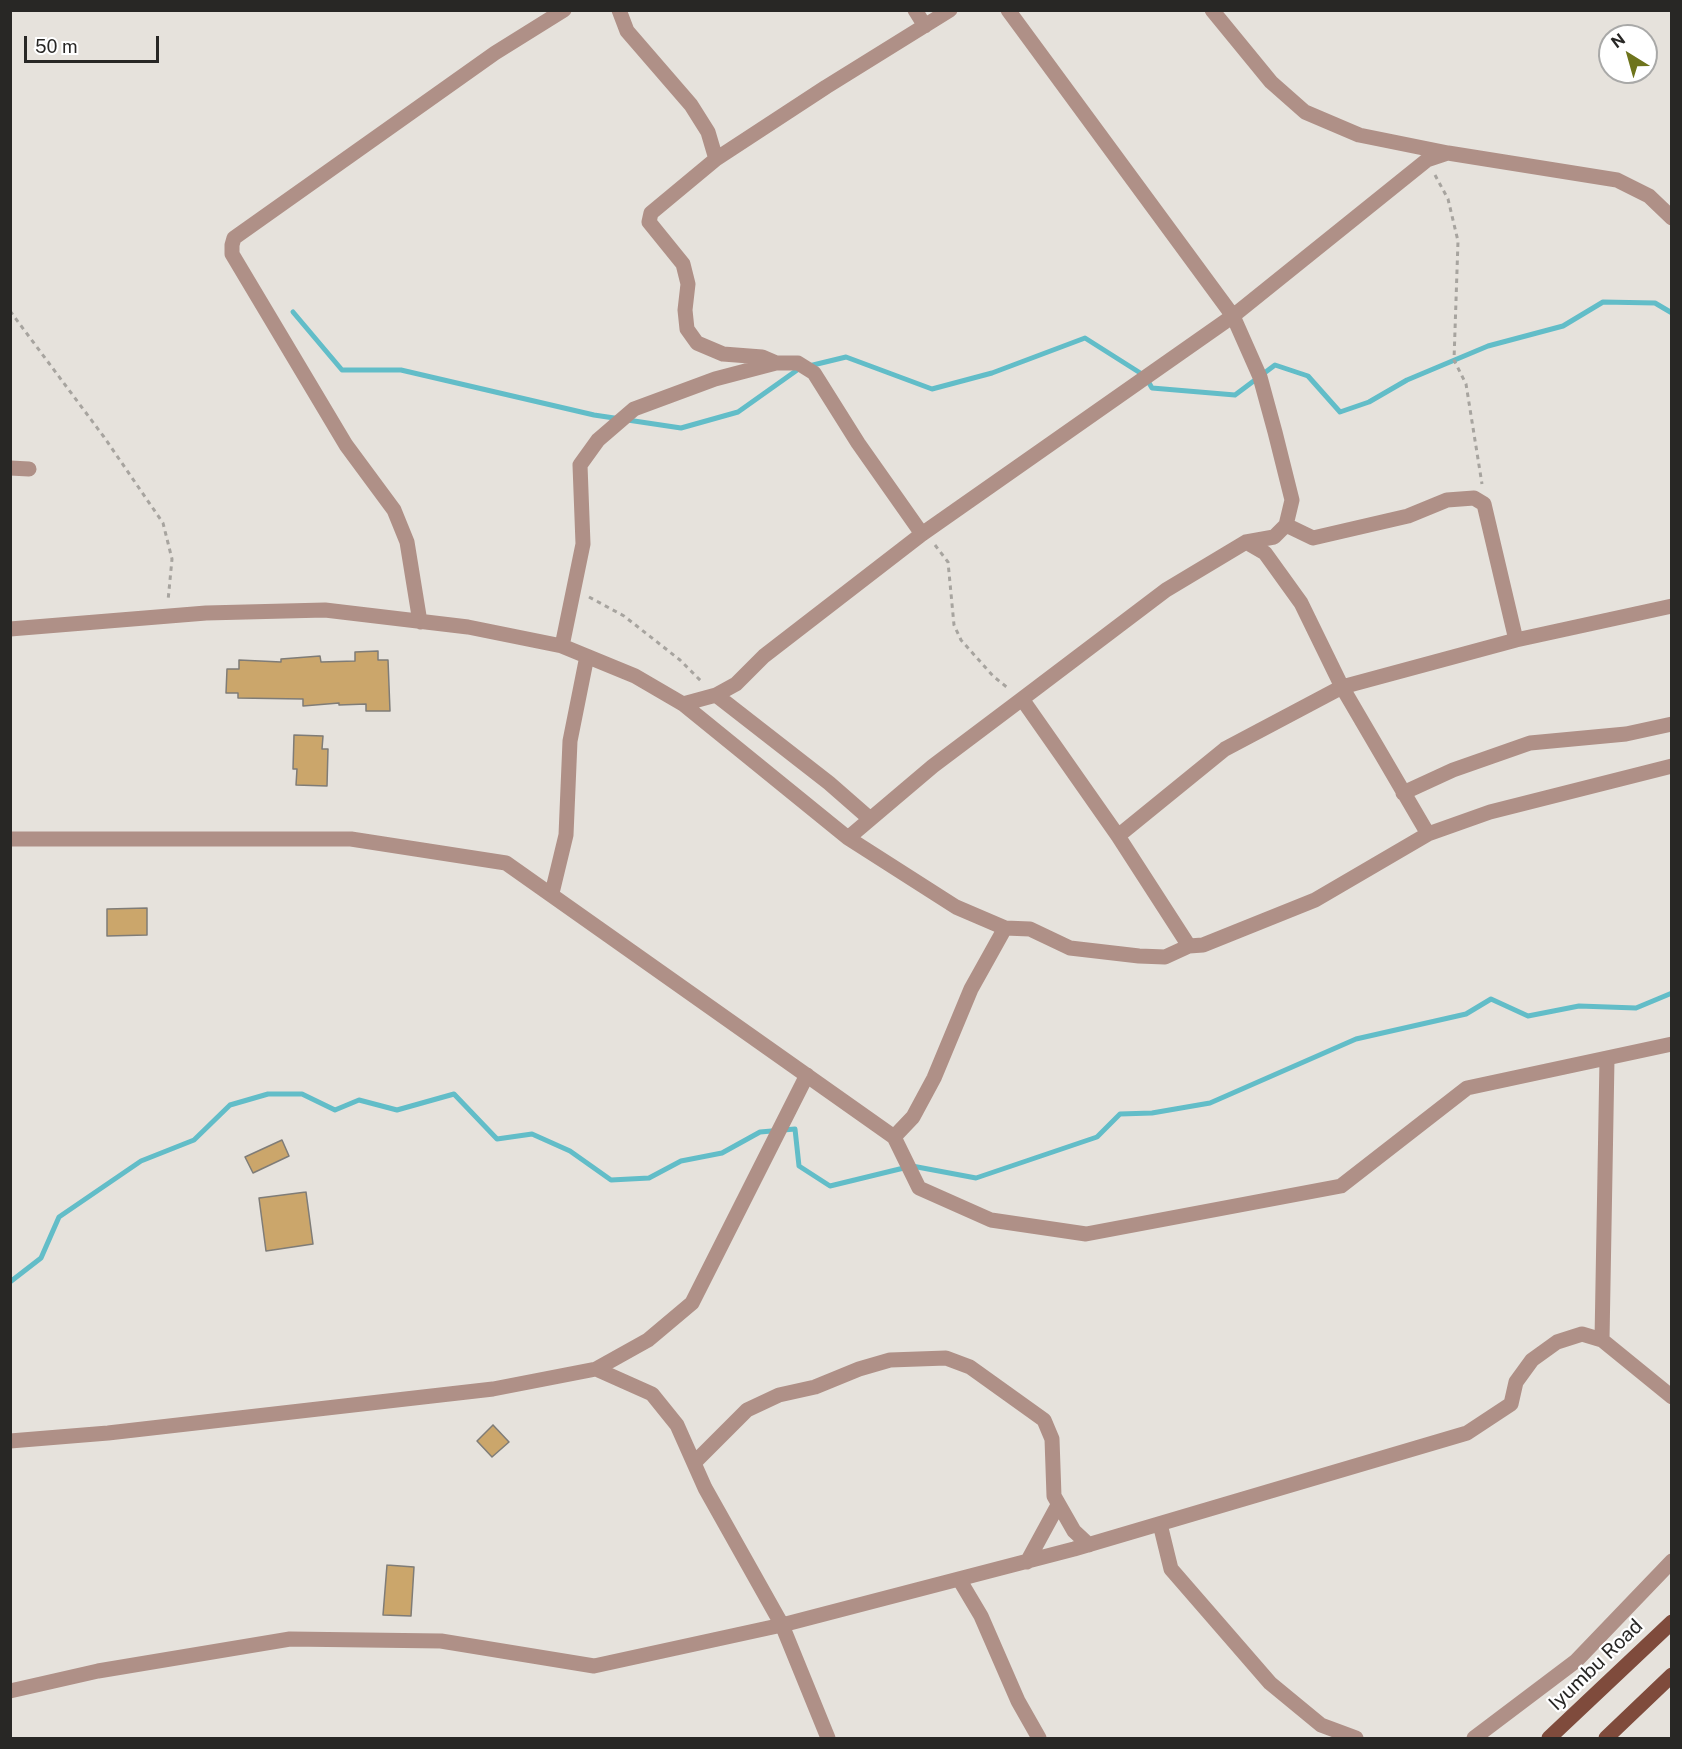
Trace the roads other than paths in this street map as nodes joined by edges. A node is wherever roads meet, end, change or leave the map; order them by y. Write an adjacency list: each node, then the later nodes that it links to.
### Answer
1 (564, 10): 19 (street)
2 (619, 10): 9 (street)
3 (915, 10): 7 (street)
4 (950, 10): 7 (street)
5 (1008, 10): 11 (street)
6 (1212, 10): 8 (street)
7 (925, 26): 9 (street)
8 (1448, 153): 10 (street); 11 (street)
9 (716, 159): 12 (street)
10 (1671, 218)
11 (1233, 316): 15 (street); 16 (street)
12 (776, 363): 16 (street); 22 (street)
13 (10, 468): 14 (street)
14 (29, 469)
15 (1286, 525): 17 (street); 21 (street)
16 (922, 534): 25 (street)
17 (1246, 542): 24 (street); 26 (street)
18 (1671, 606): 21 (street)
19 (420, 622): 20 (street); 22 (street)
20 (10, 629)
21 (1516, 640): 24 (street)
22 (562, 646): 23 (street)
23 (587, 656): 27 (street); 36 (street)
24 (1342, 687): 30 (street); 33 (street)
25 (716, 695): 27 (street); 31 (street)
26 (1022, 699): 31 (street); 33 (street)
27 (683, 704): 34 (street)
28 (1671, 724): 30 (street)
29 (1671, 766): 32 (street)
30 (1403, 793): 32 (street)
31 (869, 818): 34 (street)
32 (1428, 834): 38 (street)
33 (1118, 836): 38 (street)
34 (848, 838): 37 (street)
35 (10, 839): 36 (street)
36 (552, 893): 41 (street)
37 (1005, 928): 38 (street); 42 (street)
38 (1189, 946)
39 (1671, 1044): 40 (street)
40 (1607, 1059): 42 (street); 43 (street)
41 (807, 1075): 42 (street); 44 (street)
42 (894, 1137)
43 (1602, 1340): 45 (street); 49 (street)
44 (596, 1369): 46 (street); 47 (street)
45 (1671, 1396)
46 (10, 1441)
47 (694, 1463): 48 (street); 55 (street)
48 (1058, 1505): 50 (street); 52 (street)
49 (1160, 1524): 50 (street); 60 (street)
50 (1089, 1545): 52 (street)
51 (1671, 1561): 61 (street)
52 (1027, 1562): 53 (street)
53 (959, 1579): 55 (street); 59 (street)
54 (1671, 1622): 62 (main road, Iyumbu Road)
55 (782, 1625): 57 (street); 58 (street)
56 (1671, 1676): 63 (main road)
57 (10, 1692)
58 (828, 1738)
59 (1039, 1738)
60 (1356, 1738)
61 (1474, 1738)
62 (1549, 1738)
63 (1606, 1738)

